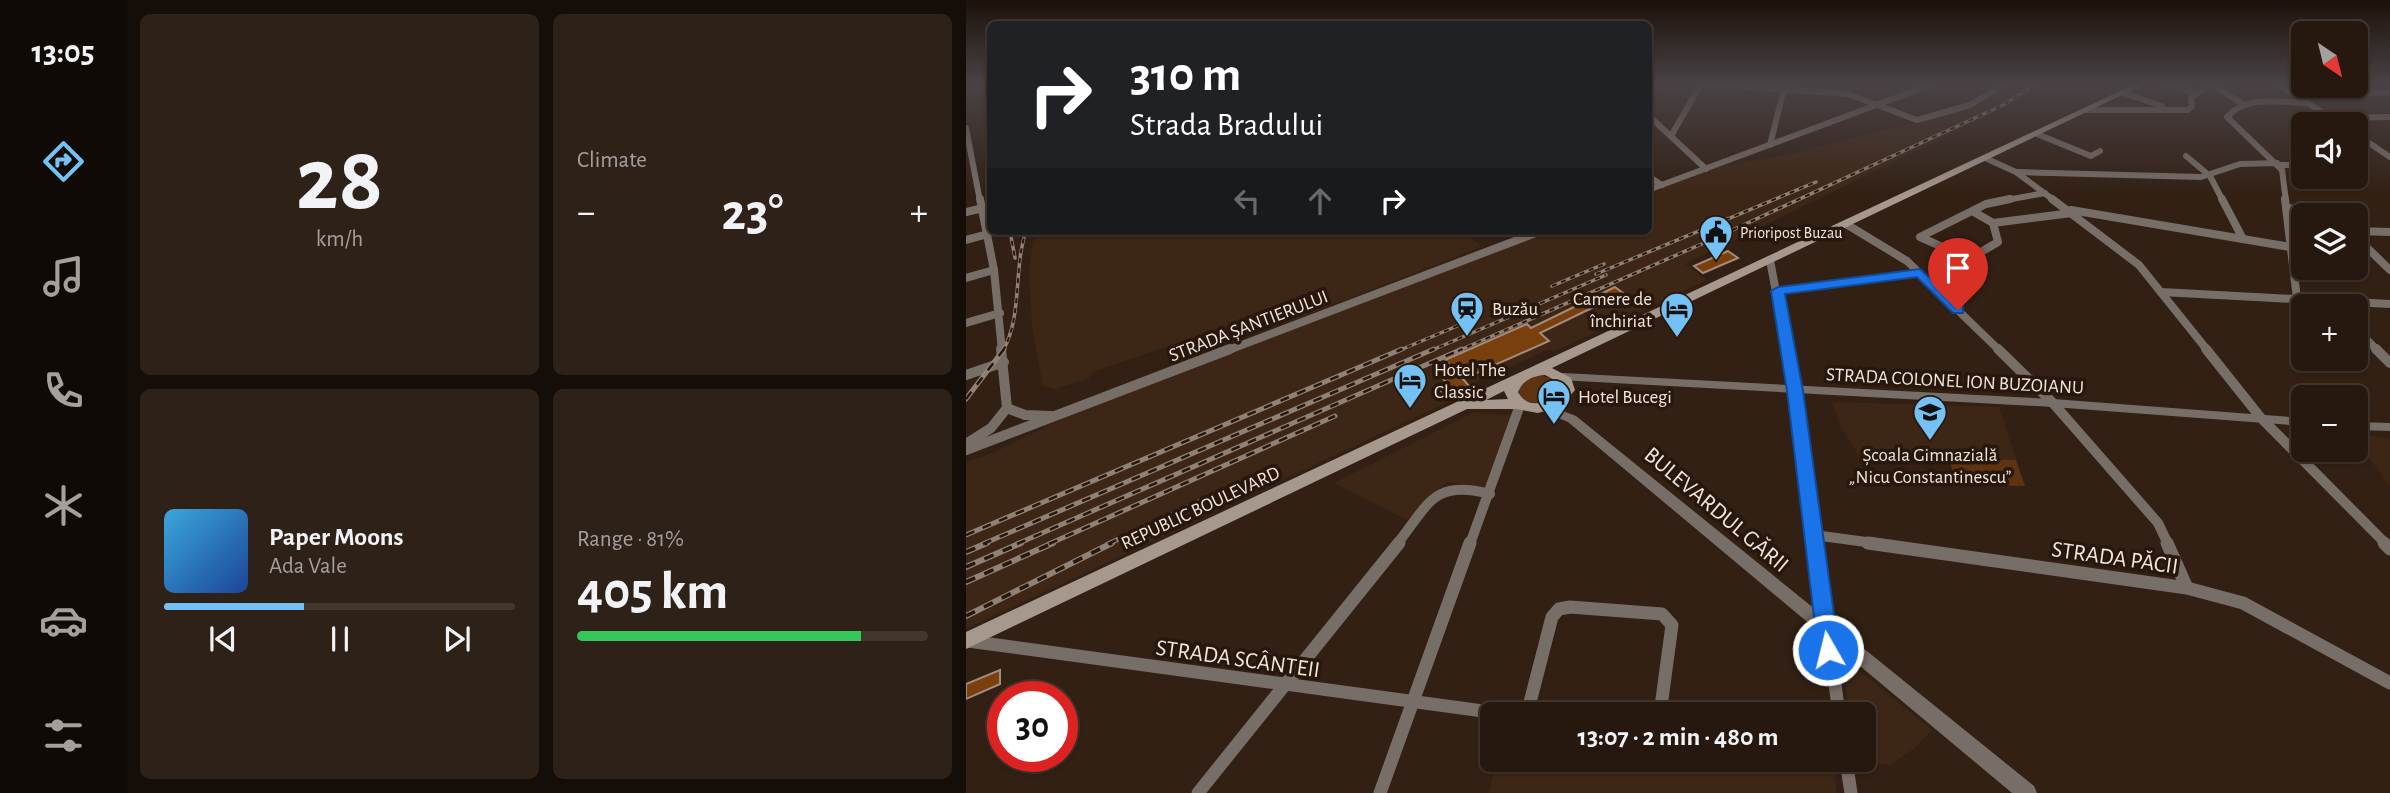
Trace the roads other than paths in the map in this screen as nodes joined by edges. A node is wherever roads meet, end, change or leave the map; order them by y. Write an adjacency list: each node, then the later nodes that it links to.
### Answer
1 (1655, 121): 9 (street)
2 (1680, 121): 9 (street)
3 (1776, 121): 11 (street)
4 (1831, 121): 11 (street)
5 (2064, 121): 8 (main road)
6 (2231, 121): 17 (street)
7 (966, 128): 13 (street)
8 (2036, 134): 12 (street); 16 (main road)
9 (1671, 136): 19 (street)
10 (2368, 142): 15 (street)
11 (1770, 145): 19 (street)
12 (2100, 152)
13 (969, 153): 26 (street)
14 (2186, 156): 21 (street)
15 (2390, 157)
16 (1985, 158): 20 (street); 33 (main road)
17 (2279, 164): 18 (street); 21 (street); 27 (street)
18 (2291, 164)
19 (1706, 169): 23 (street)
20 (2016, 172): 21 (street); 25 (street)
21 (2210, 176): 40 (street)
22 (1652, 179): 23 (street)
23 (1662, 185): 24 (street)
24 (1652, 189)
25 (2045, 193): 29 (street); 31 (street)
26 (983, 208): 30 (street); 34 (street)
27 (2288, 208): 28 (street); 42 (street)
28 (2291, 208)
29 (2070, 211): 32 (street); 40 (street); 50 (street)
30 (966, 212)
31 (1974, 212): 32 (street); 32 (street)
32 (1993, 223)
33 (1846, 224): 44 (main road); 47 (street)
34 (987, 229)
35 (2368, 231): 36 (street)
36 (2390, 232)
37 (987, 234): 41 (street)
38 (988, 235): 45 (street)
39 (1531, 235): 72 (street, STRADA ȘANTIERULUI)
40 (2243, 239): 42 (street)
41 (966, 240)
42 (2290, 247): 51 (street)
43 (2368, 249): 46 (street)
44 (1770, 260): 49 (street); 58 (main road)
45 (994, 270): 48 (street); 55 (street)
46 (2390, 270)
47 (1920, 273): 49 (street); 67 (street)
48 (966, 278)
49 (1778, 291): 65 (street)
50 (2161, 292): 52 (street); 73 (street)
51 (2296, 294)
52 (2291, 299)
53 (2368, 304): 54 (street)
54 (2390, 304)
55 (1000, 313): 56 (street); 59 (street)
56 (966, 323)
57 (2368, 341): 60 (street)
58 (1577, 350): 61 (main road); 63 (main road)
59 (1004, 362): 62 (street); 70 (street)
60 (2390, 363)
61 (1532, 372): 63 (main road); 64 (main road)
62 (966, 375)
63 (1561, 376): 65 (street, STRADA COLONEL ION BUZOIANU); 66 (main road)
64 (1518, 379): 68 (main road); 69 (main road)
65 (1795, 391): 67 (street, STRADA COLONEL ION BUZOIANU); 83 (street)
66 (1562, 399): 71 (main road); 74 (street, BULEVARDUL GĂRII)
67 (2053, 403): 73 (street, STRADA COLONEL ION BUZOIANU); 85 (street)
68 (1465, 405): 69 (main road); 87 (main road)
69 (1519, 405): 71 (main road); 82 (street)
70 (1007, 408): 72 (street); 80 (street)
71 (1545, 408): 74 (street, BULEVARDUL GĂRII)
72 (1059, 416): 81 (street, STRADA ȘANTIERULUI)
73 (2261, 418): 75 (street, STRADA COLONEL ION BUZOIANU); 84 (street)
74 (1572, 419): 86 (street, BULEVARDUL GĂRII)
75 (2291, 421)
76 (2368, 427): 77 (street)
77 (2374, 427): 78 (street); 79 (street)
78 (2390, 427)
79 (2390, 433)
80 (966, 444)
81 (966, 450)
82 (1490, 494): 89 (street); 93 (street)
83 (1814, 535): 85 (street, STRADA PĂCII); 86 (street)
84 (2390, 549)
85 (2186, 588): 88 (street, STRADA PĂCII)
86 (1825, 628): 92 (street); 99 (street, BULEVARDUL GĂRII)
87 (966, 641): 89 (street, STRADA SCÂNTEII)
88 (2390, 684)
89 (1286, 686): 93 (street, STRADA SCÂNTEII); 96 (street)
90 (1530, 702): 91 (street)
91 (1662, 702)
92 (1837, 702)
93 (1413, 703): 94 (street, STRADA SCÂNTEII); 97 (street)
94 (1480, 711)
95 (1848, 772): 98 (street)
96 (1198, 793)
97 (1380, 793)
98 (1851, 793)
99 (2027, 793)

